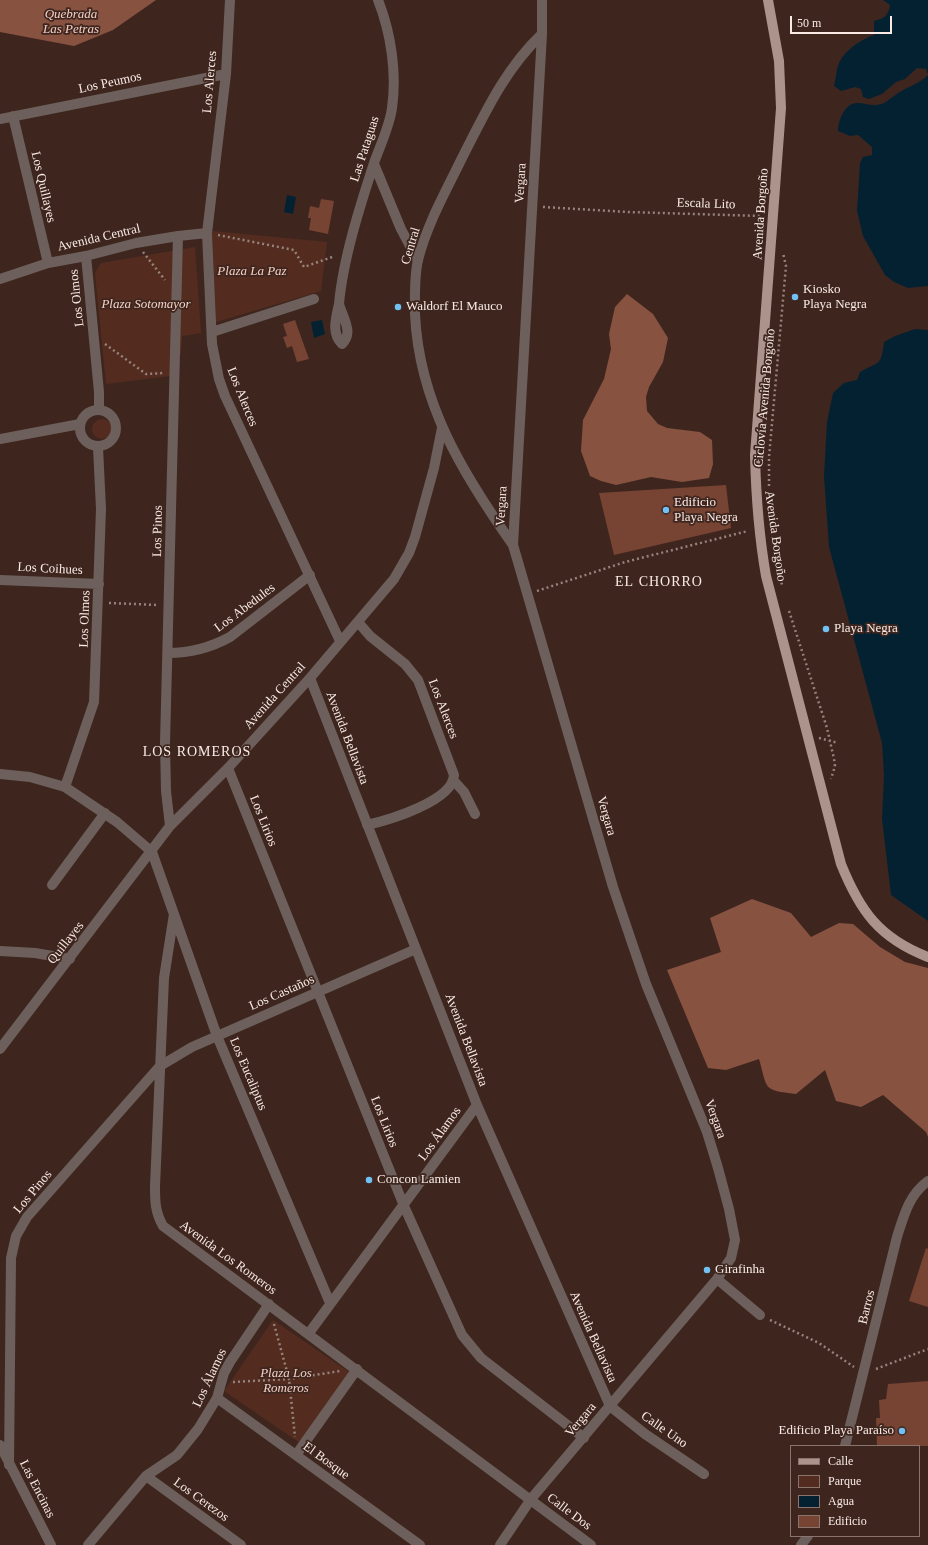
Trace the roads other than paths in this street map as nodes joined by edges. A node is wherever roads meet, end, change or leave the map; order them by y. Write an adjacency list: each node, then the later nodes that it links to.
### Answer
1 (230, 0): 6 (street, Los Alerces)
2 (378, 0): 9 (street, Las Pataguas)
3 (542, 0): 5 (street, Vergara)
4 (768, 0): 45 (main road, Avenida Borgoño)
5 (542, 34): 13 (street, Central); 24 (street, Vergara)
6 (226, 74): 7 (street, Los Peumos); 10 (street, Los Alerces)
7 (13, 116): 8 (street, Los Peumos); 14 (street, Los Quillayes)
8 (0, 119)
9 (374, 164): 13 (street); 17 (street, Las Pataguas)
10 (207, 233): 11 (street, Avenida Central); 18 (street, Los Alerces)
11 (178, 236): 12 (street, Avenida Central); 30 (street, Los Pinos)
12 (86, 256): 14 (street, Avenida Central); 19 (street, Los Olmos)
13 (418, 261): 21 (street, Central)
14 (48, 263): 15 (street, Avenida Central)
15 (0, 279)
16 (314, 299): 18 (street)
17 (339, 304)
18 (212, 332): 25 (street, Los Alerces)
19 (98, 410): 20 (street); 23 (street)
20 (80, 424): 22 (street); 23 (street)
21 (442, 428): 24 (street, Central); 28 (street, Avenida Central)
22 (0, 439)
23 (98, 447): 27 (street, Los Olmos)
24 (513, 544): 54 (street, Vergara)
25 (310, 575): 29 (street, Los Alerces); 30 (street, Los Abedules)
26 (0, 580): 27 (street, Los Coihues)
27 (99, 584): 35 (street, Los Olmos)
28 (358, 622): 29 (street, Avenida Central); 34 (street, Los Alerces)
29 (340, 641): 31 (street, Avenida Central)
30 (168, 653): 39 (street, Los Pinos)
31 (310, 678): 32 (street, Avenida Central); 38 (street, Avenida Bellavista)
32 (228, 768): 39 (street, Avenida Central); 47 (street, Los Lirios)
33 (0, 774): 35 (street)
34 (454, 781): 37 (street, Los Alerces); 38 (street)
35 (65, 787): 36 (street)
36 (105, 813): 40 (street); 41 (street)
37 (475, 814)
38 (368, 825): 43 (street, Avenida Bellavista)
39 (170, 826): 40 (street, Avenida Central)
40 (152, 852): 42 (street, Los Eucaliptus); 46 (street, Quillayes)
41 (52, 885)
42 (174, 914): 48 (street, Los Eucaliptus); 50 (street, Avenida Los Romeros)
43 (416, 949): 47 (street, Los Castaños); 51 (street, Avenida Bellavista)
44 (0, 951): 46 (street)
45 (928, 957)
46 (70, 959): 49 (street, Quillayes)
47 (317, 992): 48 (street, Los Castaños); 53 (street, Los Lirios)
48 (218, 1036): 50 (street, Los Castaños); 55 (street, Los Eucaliptus)
49 (0, 1049)
50 (160, 1066): 56 (street, Avenida Los Romeros); 66 (street, Los Pinos)
51 (477, 1104): 53 (street, Los Álamos); 61 (street, Avenida Bellavista)
52 (928, 1181): 64 (street, Barros)
53 (404, 1206): 55 (street, Los Álamos); 62 (street, Los Lirios)
54 (717, 1279): 57 (street); 61 (street, Vergara)
55 (330, 1303): 58 (street, Los Álamos)
56 (269, 1304): 58 (street, Avenida Los Romeros); 60 (street, Los Álamos)
57 (760, 1315)
58 (309, 1333): 59 (street, Avenida Los Romeros)
59 (357, 1369): 65 (street); 69 (street, Avenida Los Romeros)
60 (217, 1398): 65 (street, El Bosque); 68 (street, Los Álamos)
61 (610, 1406): 62 (street, Vergara); 67 (street, Calle Uno)
62 (584, 1438): 69 (street, Vergara)
63 (0, 1445): 66 (street, Las Encinas)
64 (845, 1445)
65 (296, 1455): 74 (street, El Bosque)
66 (9, 1465): 71 (street, Las Encinas)
67 (704, 1474)
68 (146, 1476): 72 (street, Los Álamos); 73 (street, Los Cerezos)
69 (531, 1499): 75 (street, Vergara); 76 (street, Calle Dos)
70 (807, 1537): 77 (street)
71 (51, 1545)
72 (88, 1545)
73 (241, 1545)
74 (420, 1545)
75 (500, 1545)
76 (591, 1545)
77 (801, 1545)

